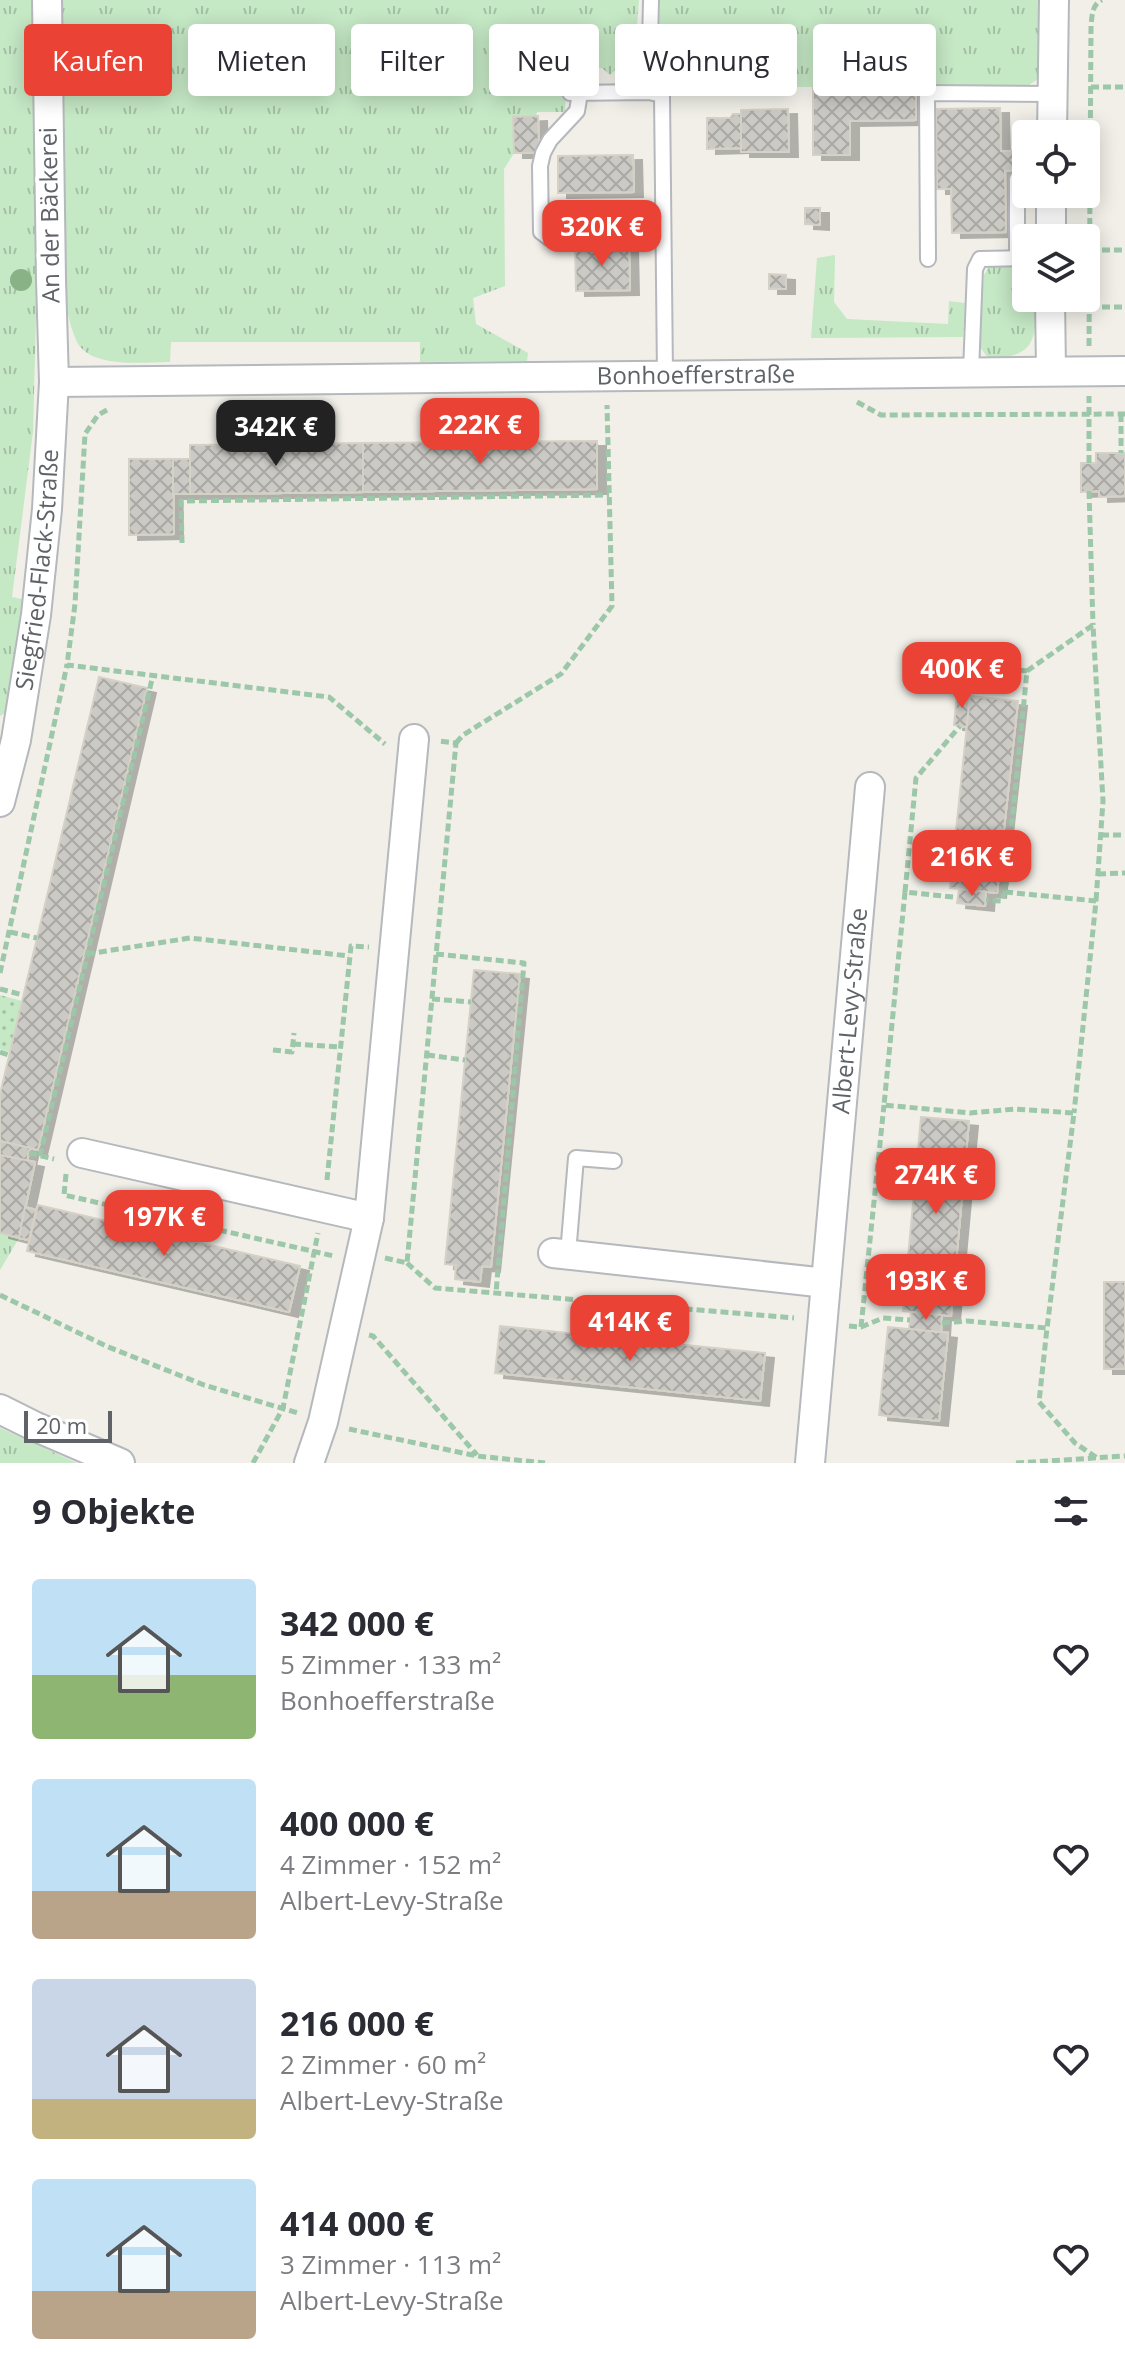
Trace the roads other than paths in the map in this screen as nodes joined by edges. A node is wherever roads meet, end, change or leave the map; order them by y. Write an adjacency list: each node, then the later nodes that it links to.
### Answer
1 (47, 0): 17 (street, An der Bäckerei)
2 (651, 0): 4 (lane)
3 (1054, 0): 6 (street)
4 (650, 24)
5 (615, 92): 9 (lane)
6 (1053, 94): 8 (street); 11 (lane)
7 (662, 96): 16 (lane)
8 (1052, 120)
9 (593, 239)
10 (1012, 258): 15 (lane)
11 (928, 259)
12 (1050, 312): 13 (street)
13 (1051, 371): 14 (street, Bonhoefferstraße); 15 (street, Bonhoefferstraße)
14 (1125, 371)
15 (971, 372): 16 (street, Bonhoefferstraße)
16 (665, 374): 17 (street, Bonhoefferstraße)
17 (54, 382): 18 (street, Siegfried-Flack-Straße)
18 (8, 738): 21 (street, Siegfried-Flack-Straße)
19 (412, 753): 24 (street)
20 (870, 787): 26 (street, Albert-Levy-Straße)
21 (0, 802)
22 (82, 1153): 24 (street)
23 (614, 1161): 25 (lane)
24 (369, 1218): 29 (street)
25 (560, 1254): 26 (street)
26 (826, 1283): 30 (street, Albert-Levy-Straße)
27 (0, 1409): 28 (street)
28 (120, 1463)
29 (309, 1463)
30 (810, 1463)

